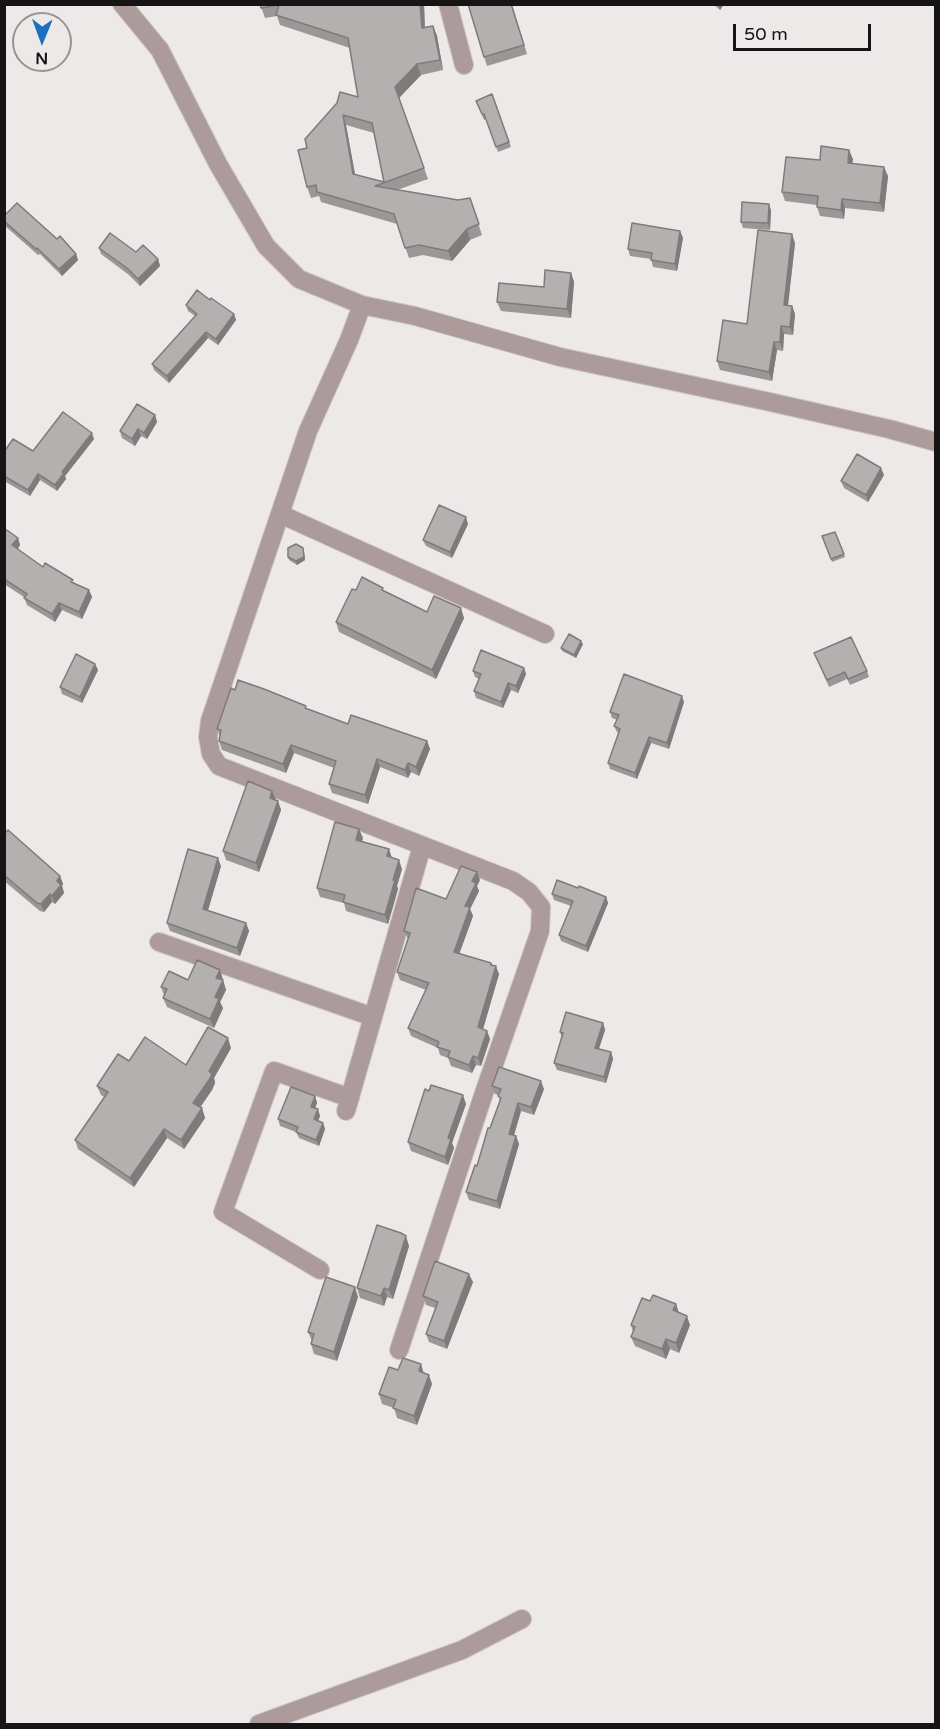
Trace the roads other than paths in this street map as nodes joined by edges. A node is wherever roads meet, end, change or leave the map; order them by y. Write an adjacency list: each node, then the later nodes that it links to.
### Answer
1 (122, 4): 4 (street)
2 (448, 4): 3 (street)
3 (464, 65)
4 (362, 305): 5 (street); 6 (street)
5 (936, 442)
6 (280, 514): 7 (street); 8 (street)
7 (545, 634)
8 (422, 846): 10 (street); 12 (street)
9 (159, 942): 10 (street)
10 (373, 1017): 11 (street)
11 (320, 1270)
12 (399, 1350)
13 (522, 1619): 14 (street)
14 (259, 1725)

